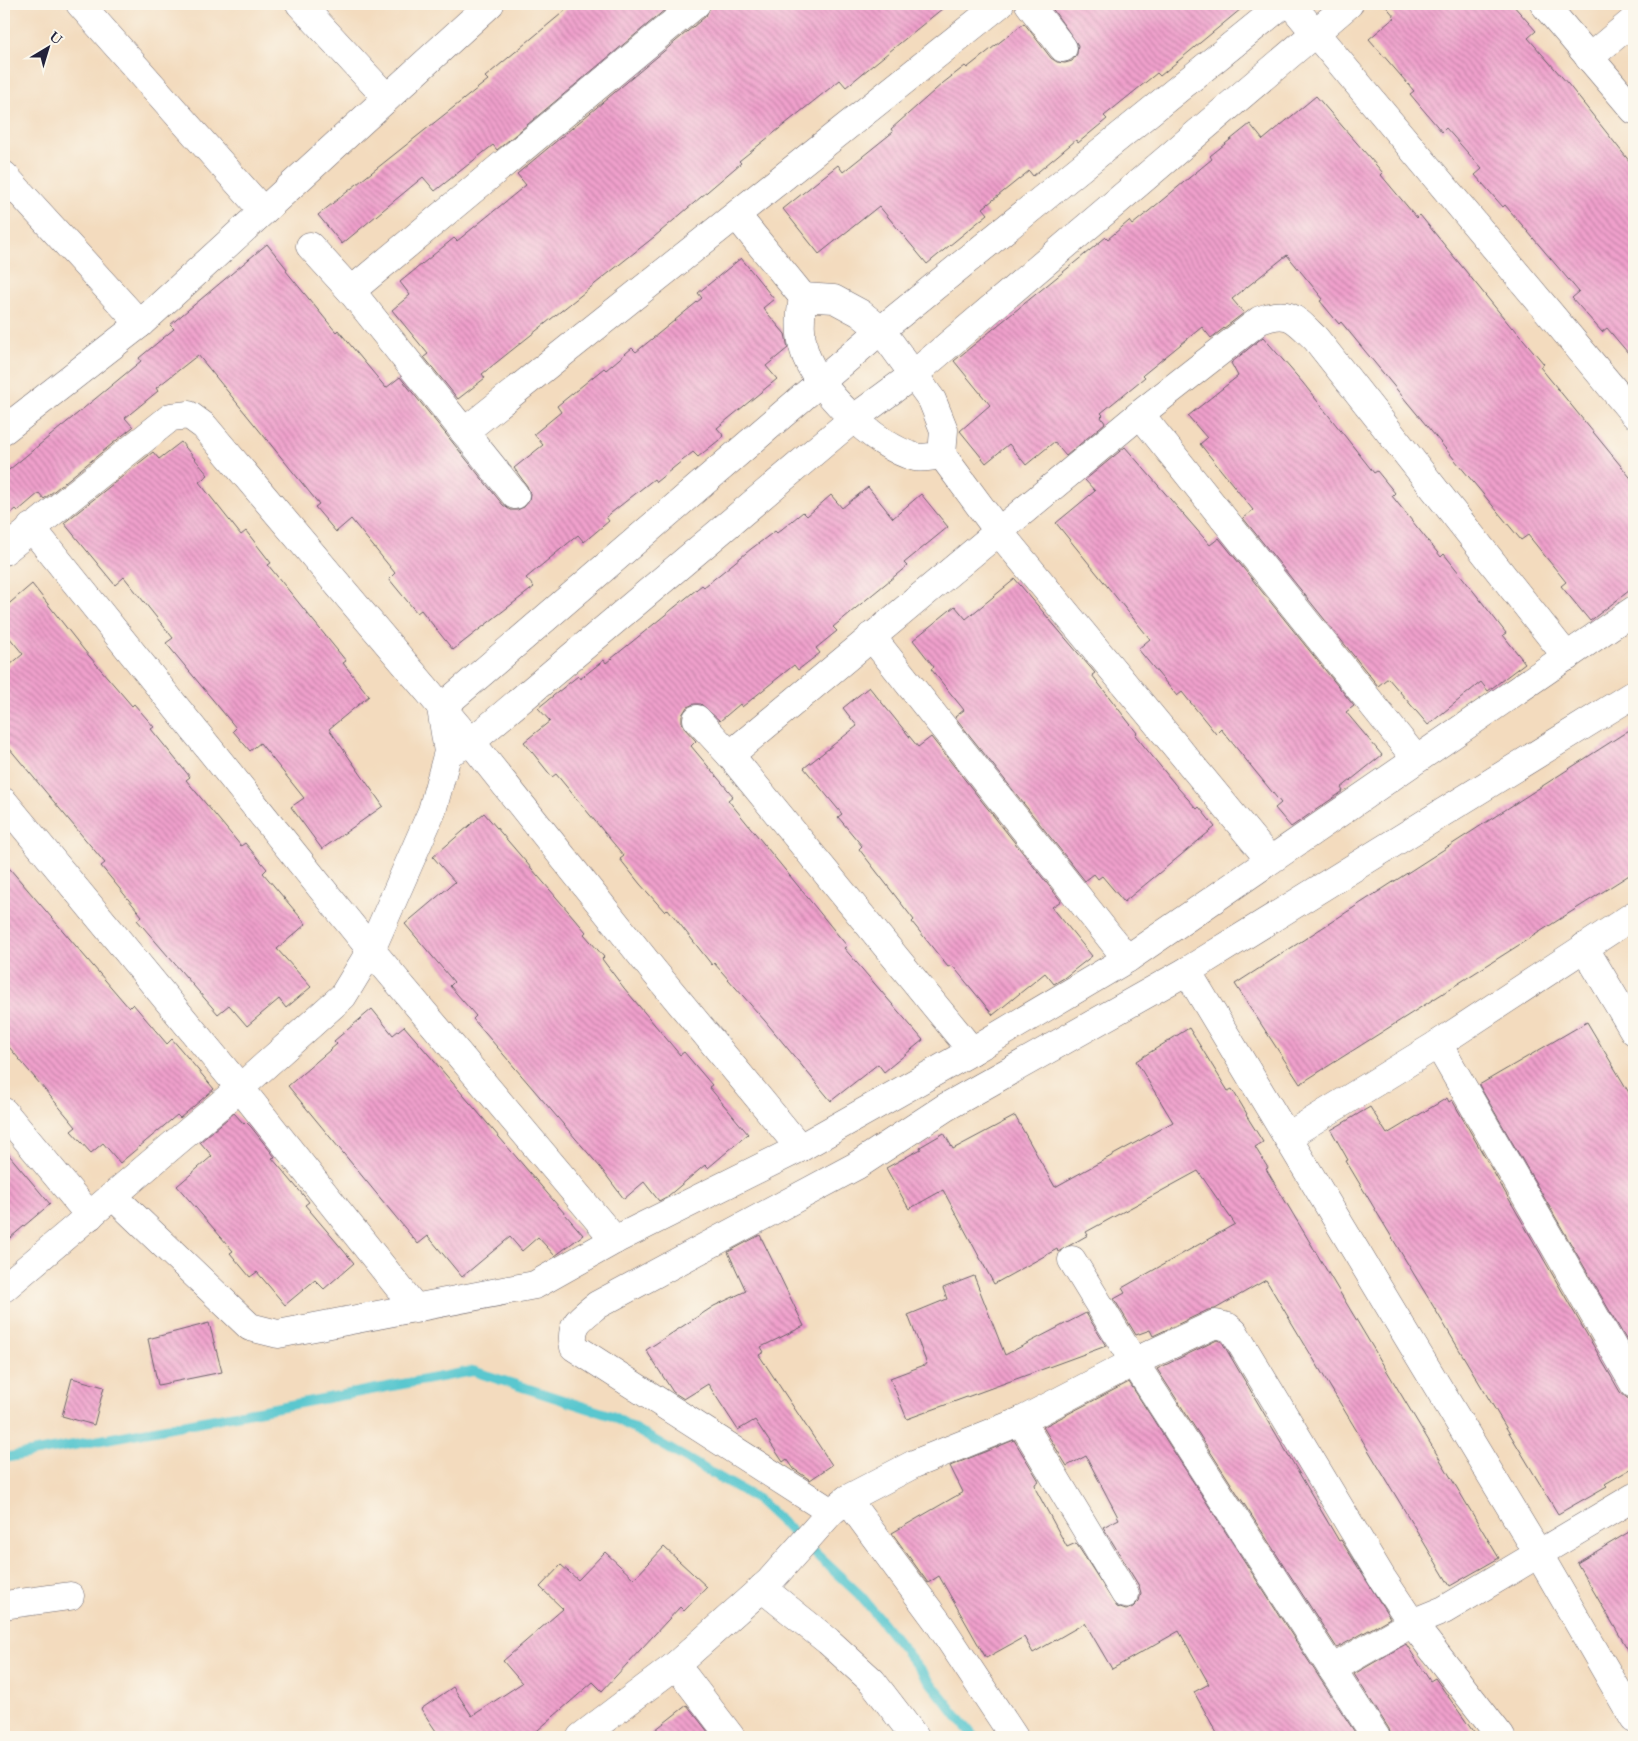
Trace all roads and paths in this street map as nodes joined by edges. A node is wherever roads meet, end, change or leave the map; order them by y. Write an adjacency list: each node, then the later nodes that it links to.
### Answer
1 (80, 4): 18 (street)
2 (300, 4): 15 (street)
3 (490, 4): 15 (street)
4 (696, 4): 21 (street)
5 (1000, 4): 19 (street)
6 (1028, 4): 13 (street)
7 (1284, 4): 24 (street)
8 (1291, 4): 12 (street)
9 (1349, 4): 12 (street)
10 (1544, 4): 14 (street)
11 (1634, 20): 14 (street)
12 (1315, 32): 25 (street); 28 (street)
13 (1062, 48)
14 (1590, 58): 16 (street)
15 (386, 98): 18 (street)
16 (1634, 110)
17 (4, 175): 23 (street)
18 (263, 212): 23 (street)
19 (737, 216): 22 (street); 31 (street)
20 (310, 246): 21 (street)
21 (351, 291): 31 (street)
22 (802, 297): 24 (street); 26 (street)
23 (140, 324): 30 (street)
24 (881, 330): 25 (street); 26 (street)
25 (913, 375): 29 (street); 32 (street)
26 (821, 381): 29 (street); 41 (street)
27 (1140, 414): 35 (street); 39 (street); 45 (street)
28 (1634, 414)
29 (853, 419): 32 (street); 43 (street)
30 (7, 422)
31 (464, 432): 33 (street)
32 (942, 455): 35 (street)
33 (515, 495)
34 (31, 527): 36 (street); 41 (street); 50 (street)
35 (999, 532): 38 (street); 47 (street)
36 (4, 551)
37 (1634, 610): 39 (street)
38 (871, 636): 44 (street); 51 (street)
39 (1567, 657): 45 (street)
40 (1634, 694): 52 (street)
41 (442, 708): 43 (street)
42 (697, 719): 44 (street)
43 (460, 747): 50 (street); 59 (street)
44 (730, 755): 55 (street)
45 (1416, 759): 47 (street)
46 (4, 802): 56 (street)
47 (1269, 859): 51 (street)
48 (1634, 915): 49 (street)
49 (1584, 947): 53 (street); 54 (street)
50 (371, 950): 56 (street); 62 (street)
51 (1127, 959): 55 (street)
52 (1187, 971): 58 (street); 70 (street)
53 (1634, 1031)
54 (1438, 1044): 58 (street); 67 (street)
55 (972, 1051): 59 (street)
56 (240, 1088): 60 (street); 65 (street)
57 (4, 1112): 61 (street)
58 (1288, 1136): 71 (street)
59 (800, 1148): 62 (street)
60 (114, 1196): 61 (street); 65 (street)
61 (90, 1216): 64 (street)
62 (615, 1240): 65 (street)
63 (1072, 1260): 66 (street)
64 (4, 1288)
65 (416, 1309)
66 (1134, 1362): 68 (street); 76 (street); 78 (street)
67 (1634, 1384)
68 (1021, 1421): 70 (street); 73 (street)
69 (1634, 1497): 71 (street)
70 (834, 1511): 72 (street); 83 (street)
71 (1538, 1553): 76 (street); 79 (street)
72 (765, 1585): 77 (street); 82 (street)
73 (1124, 1594)
74 (70, 1596): 75 (street)
75 (4, 1605)
76 (1412, 1623): 78 (street); 85 (street)
77 (676, 1665): 80 (street); 81 (street)
78 (1332, 1669): 84 (street)
79 (1634, 1719)
80 (581, 1737)
81 (731, 1737)
82 (915, 1737)
83 (1014, 1737)
84 (1376, 1737)
85 (1501, 1737)

